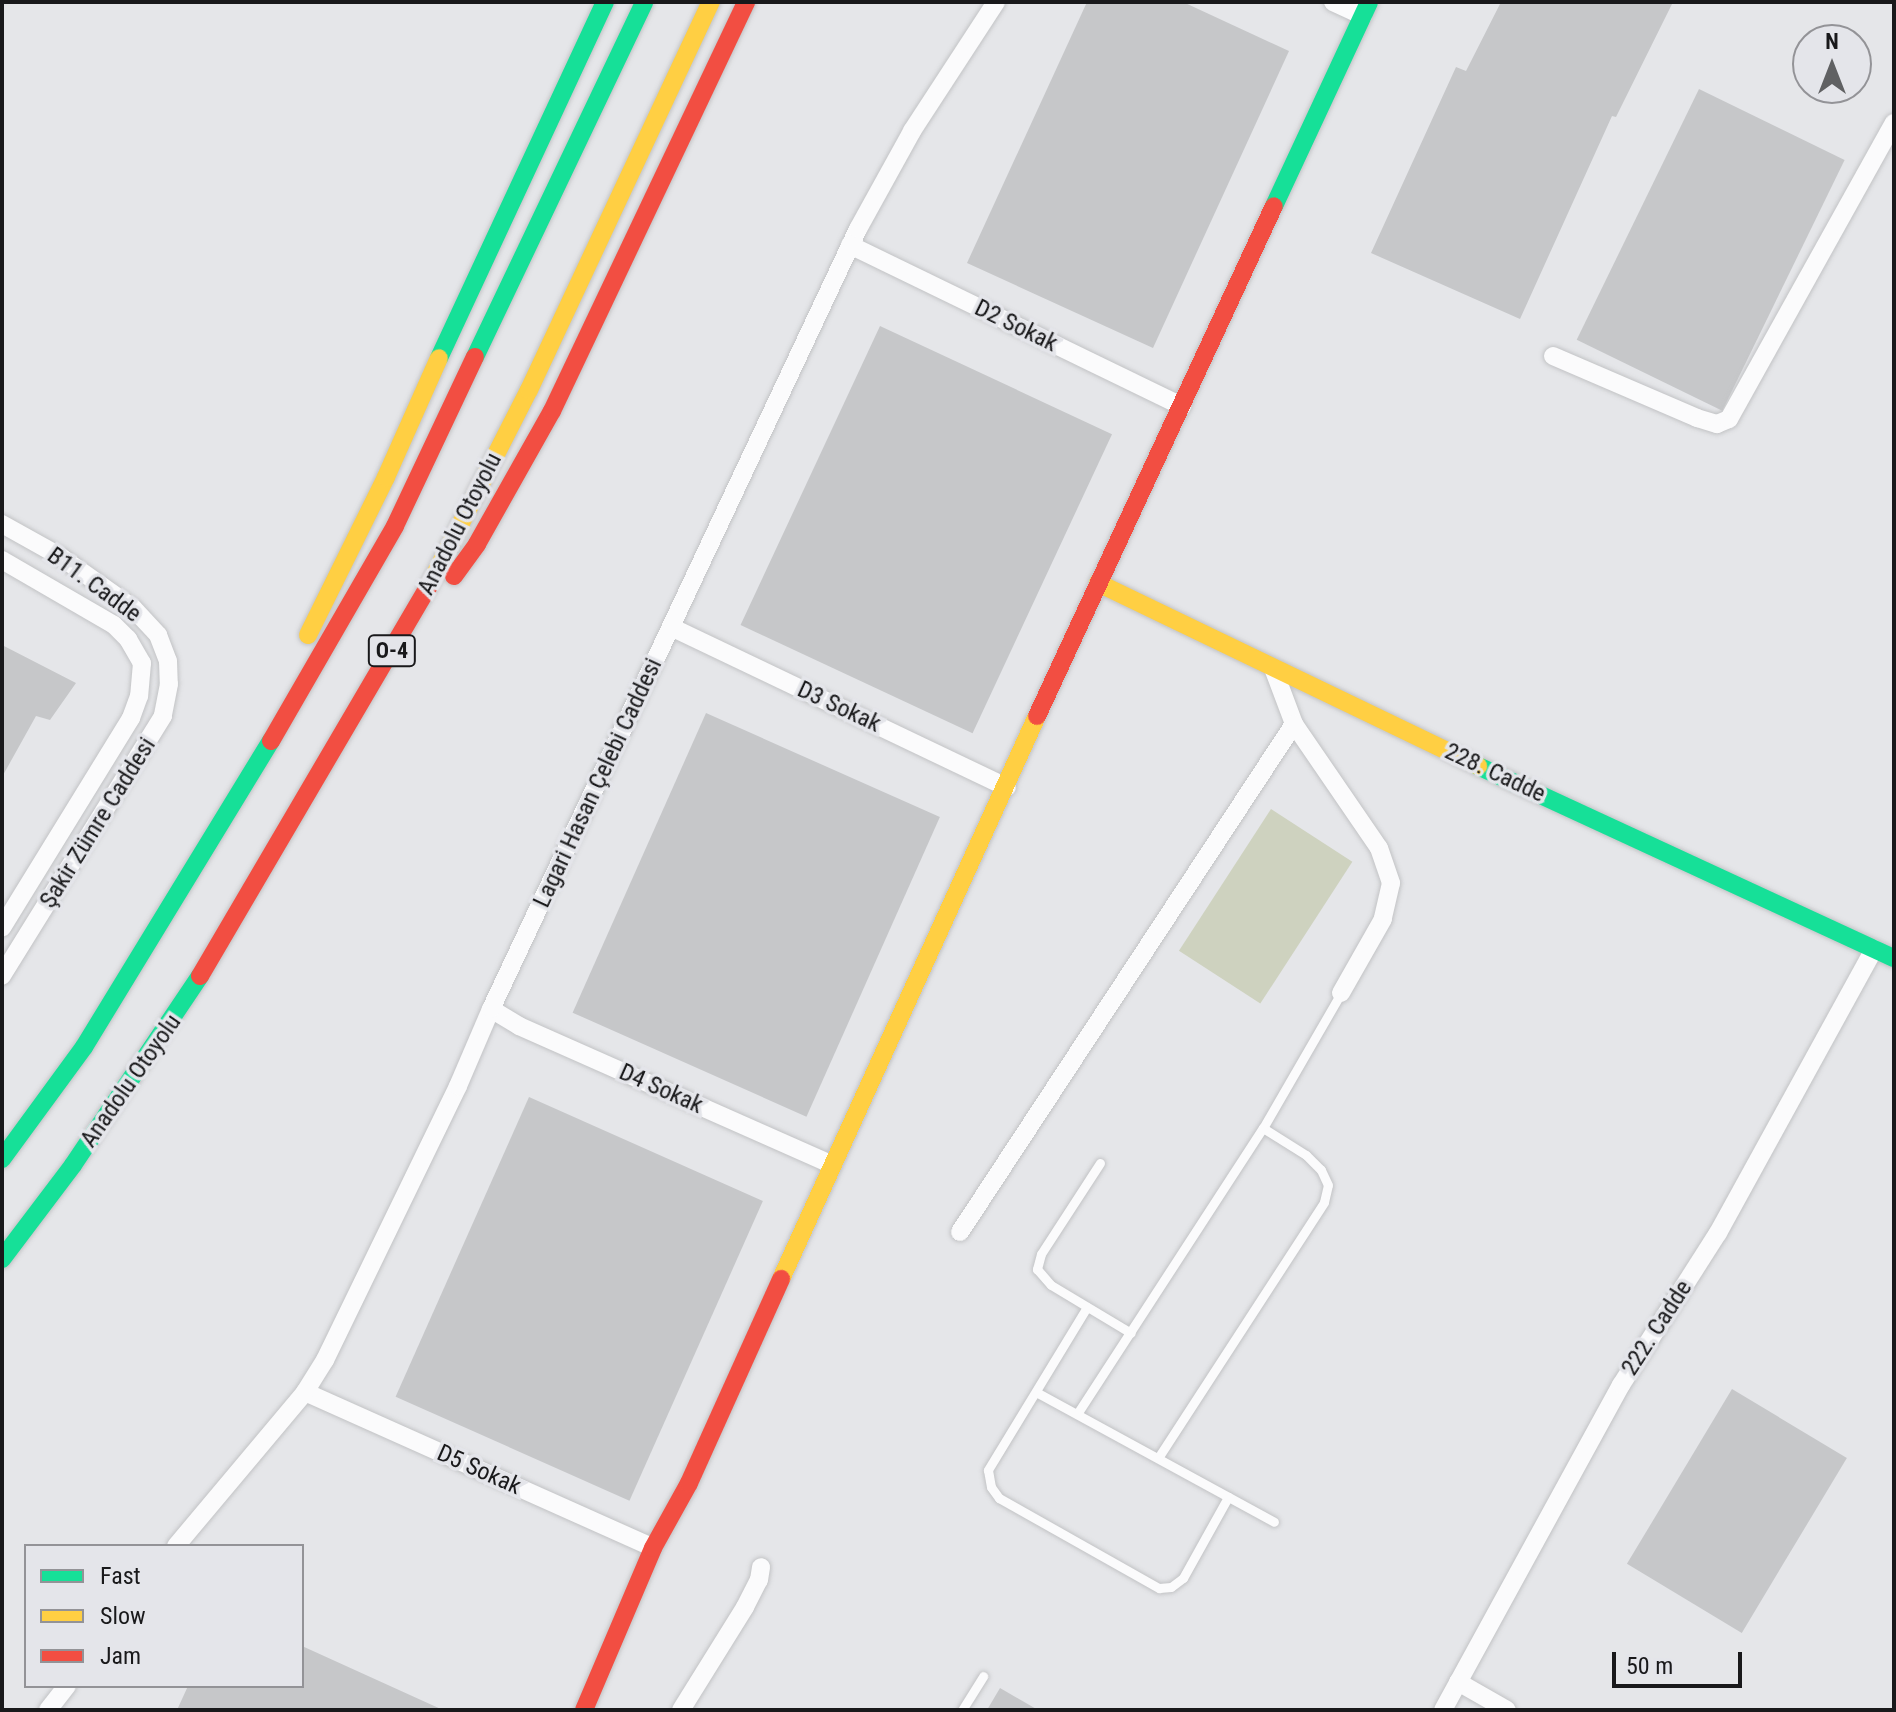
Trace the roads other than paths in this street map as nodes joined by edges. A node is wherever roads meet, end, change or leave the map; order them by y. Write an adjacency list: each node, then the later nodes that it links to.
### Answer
1 (605, 2): 22 (main road)
2 (644, 2): 22 (main road, O-4)
3 (711, 2): 19 (main road, Anadolu Otoyolu / O-4)
4 (746, 2): 19 (main road)
5 (996, 2): 9 (street, Lagari Hasan Çelebi Caddesi)
6 (1333, 2): 7 (street)
7 (1366, 9): 11 (main road)
8 (1894, 123): 10 (street)
9 (850, 245): 11 (street, D2 Sokak); 15 (street, Lagari Hasan Çelebi Caddesi)
10 (1553, 356)
11 (1182, 406): 14 (main road)
12 (2, 524): 16 (street, B11. Cadde)
13 (2, 560): 17 (street, B11. Cadde)
14 (1098, 583): 18 (main road, 228. Cadde); 21 (main road)
15 (671, 627): 21 (street, D3 Sokak); 28 (street, Lagari Hasan Çelebi Caddesi)
16 (168, 661): 26 (street, Şakir Zümre Caddesi)
17 (142, 663): 23 (street, Şakir Zümre Caddesi)
18 (1273, 668): 20 (street); 24 (main road, 228. Cadde)
19 (367, 696): 34 (main road, Anadolu Otoyolu / O-4)
20 (1294, 724): 27 (street); 33 (street)
21 (1007, 787): 32 (main road)
22 (183, 888): 30 (main road, O-4)
23 (2, 928)
24 (1874, 949): 25 (main road, 228. Cadde); 47 (street, 222. Cadde)
25 (1894, 958)
26 (2, 976)
27 (1341, 993): 29 (lane)
28 (491, 1009): 32 (street, D4 Sokak); 37 (street, Lagari Hasan Çelebi Caddesi)
29 (1263, 1128): 36 (lane); 40 (lane)
30 (2, 1159)
31 (1100, 1163): 35 (lane)
32 (832, 1165): 44 (main road)
33 (960, 1232)
34 (2, 1259)
35 (1087, 1307): 36 (lane); 38 (lane)
36 (1131, 1333): 39 (lane)
37 (305, 1392): 43 (street, Lagari Hasan Çelebi Caddesi); 44 (street, D5 Sokak)
38 (1036, 1392): 39 (lane); 41 (lane)
39 (1077, 1414): 40 (lane)
40 (1158, 1458): 41 (lane)
41 (1228, 1497): 42 (lane)
42 (1274, 1522)
43 (178, 1544)
44 (653, 1548): 50 (main road)
45 (761, 1567): 51 (street)
46 (983, 1676): 52 (lane)
47 (1458, 1682): 53 (street, 222. Cadde); 54 (street)
48 (65, 1688): 49 (street)
49 (48, 1710)
50 (584, 1710)
51 (681, 1710)
52 (962, 1710)
53 (1443, 1710)
54 (1507, 1710)

